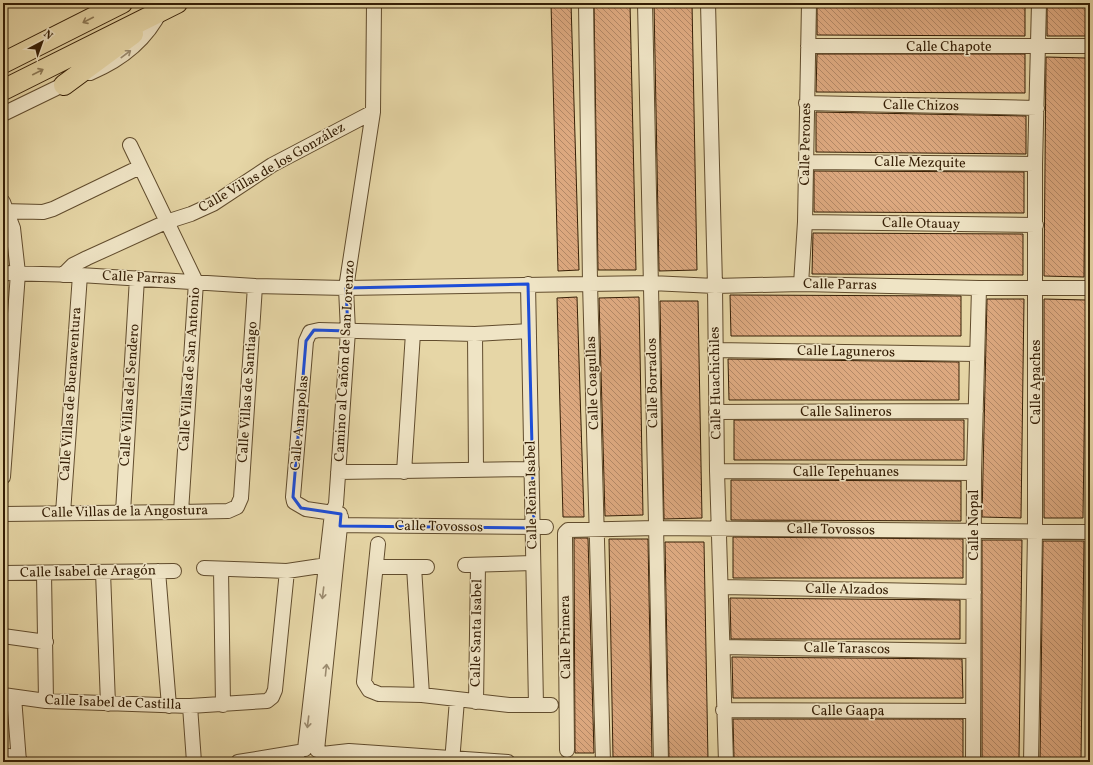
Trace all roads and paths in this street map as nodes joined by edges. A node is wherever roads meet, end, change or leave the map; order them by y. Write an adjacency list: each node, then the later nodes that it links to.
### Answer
1 (122, 3): 12 (highway, one-way to 12)
2 (374, 3): 17 (street, Camino al Cañón de San Lorenzo)
3 (586, 3): 33 (street, Calle Coagullas)
4 (645, 3): 34 (street, Calle Borrados)
5 (708, 3): 38 (street, Calle Huachichiles)
6 (809, 3): 9 (street, Calle Perones)
7 (1039, 3): 11 (street, Calle Apaches)
8 (163, 10): 13 (highway, one-way to 8); 14 (highway, one-way to 8)
9 (808, 46): 11 (street, Calle Chapote); 15 (street, Calle Perones)
10 (1090, 46): 11 (street, Calle Chapote)
11 (1039, 47): 16 (street, Calle Apaches)
12 (3, 63)
13 (64, 85): 18 (street)
14 (3, 90)
15 (806, 103): 16 (street, Calle Chizos); 20 (street, Calle Perones)
16 (1037, 108): 21 (street, Calle Apaches)
17 (372, 112): 24 (street, Calle Villas de los González); 39 (street, Camino al Cañón de San Lorenzo)
18 (3, 114)
19 (130, 145): 22 (street, Calle Villas de San Antonio)
20 (806, 162): 21 (street, Calle Mezquite); 25 (street, Calle Perones)
21 (1035, 164): 26 (street, Calle Apaches)
22 (140, 167): 23 (street); 24 (street, Calle Villas de San Antonio)
23 (4, 208): 28 (street)
24 (166, 222): 29 (street, Calle Villas de los González); 32 (street, Calle Villas de San Antonio)
25 (805, 222): 26 (street, Calle Otauay); 36 (street, Calle Perones)
26 (1036, 225): 41 (street, Calle Apaches)
27 (3, 273): 28 (street, Calle Parras)
28 (18, 273): 29 (street, Calle Parras); 43 (street)
29 (63, 275): 30 (street, Calle Parras)
30 (80, 275): 31 (street, Calle Parras); 64 (street, Calle Villas de Buenaventura)
31 (137, 278): 32 (street, Calle Parras); 62 (street, Calle Villas del Sendero)
32 (196, 282): 37 (street, Calle Parras); 63 (street, Calle Villas de San Antonio)
33 (590, 283): 34 (street, Calle Parras); 35 (street, Calle Parras); 69 (street, Calle Coagullas)
34 (651, 283): 38 (street, Calle Parras); 68 (street, Calle Borrados)
35 (528, 284): 39 (street, Calle Parras); 45 (street, Calle Reina Isabel)
36 (801, 284): 38 (street, Calle Parras); 40 (street, Calle Parras)
37 (255, 286): 39 (street, Calle Parras); 61 (street, Calle Villas de Santiago)
38 (716, 286): 48 (street, Calle Huachichiles)
39 (346, 288): 44 (street, Camino al Cañón de San Lorenzo)
40 (979, 288): 41 (street, Calle Parras); 49 (street, Calle Nopal)
41 (1036, 288): 42 (street, Calle Parras); 73 (street, Calle Apaches)
42 (1090, 288)
43 (9, 331): 50 (street)
44 (348, 331): 46 (street); 56 (street, Camino al Cañón de San Lorenzo); 66 (street, Calle Amapolas)
45 (529, 331): 47 (street); 54 (street, Calle Reina Isabel)
46 (413, 333): 47 (street); 57 (street)
47 (475, 334): 55 (street)
48 (715, 350): 49 (street, Calle Laguneros); 52 (street, Calle Huachichiles)
49 (977, 354): 51 (street, Calle Nopal)
50 (6, 394): 53 (street)
51 (976, 411): 52 (street, Calle Salineros); 59 (street, Calle Nopal)
52 (716, 412): 58 (street, Calle Huachichiles)
53 (4, 454): 60 (street)
54 (532, 469): 55 (street); 67 (street, Calle Reina Isabel)
55 (476, 470): 57 (street)
56 (338, 472): 57 (street); 66 (street, Camino al Cañón de San Lorenzo)
57 (404, 472)
58 (717, 472): 59 (street, Calle Tepehuanes); 70 (street, Calle Huachichiles)
59 (974, 474): 72 (street, Calle Nopal)
60 (3, 478)
61 (242, 498): 63 (street, Calle Villas de la Angostura)
62 (123, 512): 63 (street, Calle Villas de la Angostura); 64 (street, Calle Villas de la Angostura)
63 (181, 512)
64 (63, 513): 65 (street, Calle Villas de la Angostura)
65 (3, 514)
66 (336, 516): 67 (street, Calle Tovossos); 77 (street, Camino al Cañón de San Lorenzo); 108 (street, Camino al Cañón de San Lorenzo, one-way to 66)
67 (540, 527): 76 (street, Calle Reina Isabel)
68 (656, 528): 69 (street, Calle Tovossos); 70 (street, Calle Tovossos); 116 (street, Calle Borrados)
69 (598, 529): 71 (street, Calle Tovossos); 115 (street, Calle Coagullas)
70 (719, 529): 72 (street, Calle Tovossos); 87 (street, Calle Huachichiles)
71 (572, 530): 106 (street, Calle Primera)
72 (975, 532): 73 (street, Calle Tovossos); 88 (street, Calle Nopal)
73 (1035, 532): 74 (street, Calle Tovossos); 119 (street, Calle Apaches)
74 (1090, 532)
75 (378, 544): 78 (street)
76 (533, 563): 97 (street, Calle Santa Isabel); 100 (street, Calle Reina Isabel)
77 (327, 565): 83 (street); 108 (street, Camino al Cañón de San Lorenzo, one-way to 108)
78 (377, 567): 93 (street); 93 (street)
79 (204, 568): 80 (street)
80 (221, 569): 83 (street); 99 (street)
81 (158, 571): 82 (street, Calle Isabel de Aragón); 84 (street, Calle Isabel de Aragón); 102 (street)
82 (174, 571)
83 (287, 571): 99 (street, Calle Isabel de Castilla)
84 (103, 572): 86 (street, Calle Isabel de Aragón); 98 (street)
85 (3, 573): 86 (street, Calle Isabel de Aragón)
86 (44, 574): 90 (street)
87 (721, 587): 88 (street, Calle Alzados); 91 (street, Calle Huachichiles)
88 (974, 592): 92 (street, Calle Nopal)
89 (3, 636): 90 (street)
90 (46, 642): 96 (street)
91 (723, 647): 92 (street, Calle Tarascos); 104 (street, Calle Huachichiles)
92 (972, 651): 105 (street, Calle Nopal)
93 (422, 695): 95 (street)
94 (8, 696): 96 (street, Calle Isabel de Castilla); 109 (street)
95 (457, 700): 97 (street); 111 (street)
96 (46, 701): 98 (street, Calle Isabel de Castilla)
97 (476, 702): 100 (street)
98 (108, 704): 102 (street, Calle Isabel de Castilla)
99 (223, 705): 103 (street, Calle Isabel de Castilla)
100 (536, 705): 101 (street)
101 (551, 705)
102 (169, 706): 103 (street, Calle Isabel de Castilla)
103 (190, 706): 112 (street)
104 (723, 710): 105 (street, Calle Gaapa); 117 (street, Calle Huachichiles)
105 (973, 711): 118 (street, Calle Nopal)
106 (567, 750)
107 (3, 755): 109 (street)
108 (310, 755): 110 (street); 113 (street)
109 (19, 760)
110 (434, 760): 111 (street)
111 (453, 760): 114 (street)
112 (194, 762)
113 (238, 762)
114 (508, 762)
115 (603, 762)
116 (662, 762)
117 (726, 762)
118 (973, 762)
119 (1031, 762)

